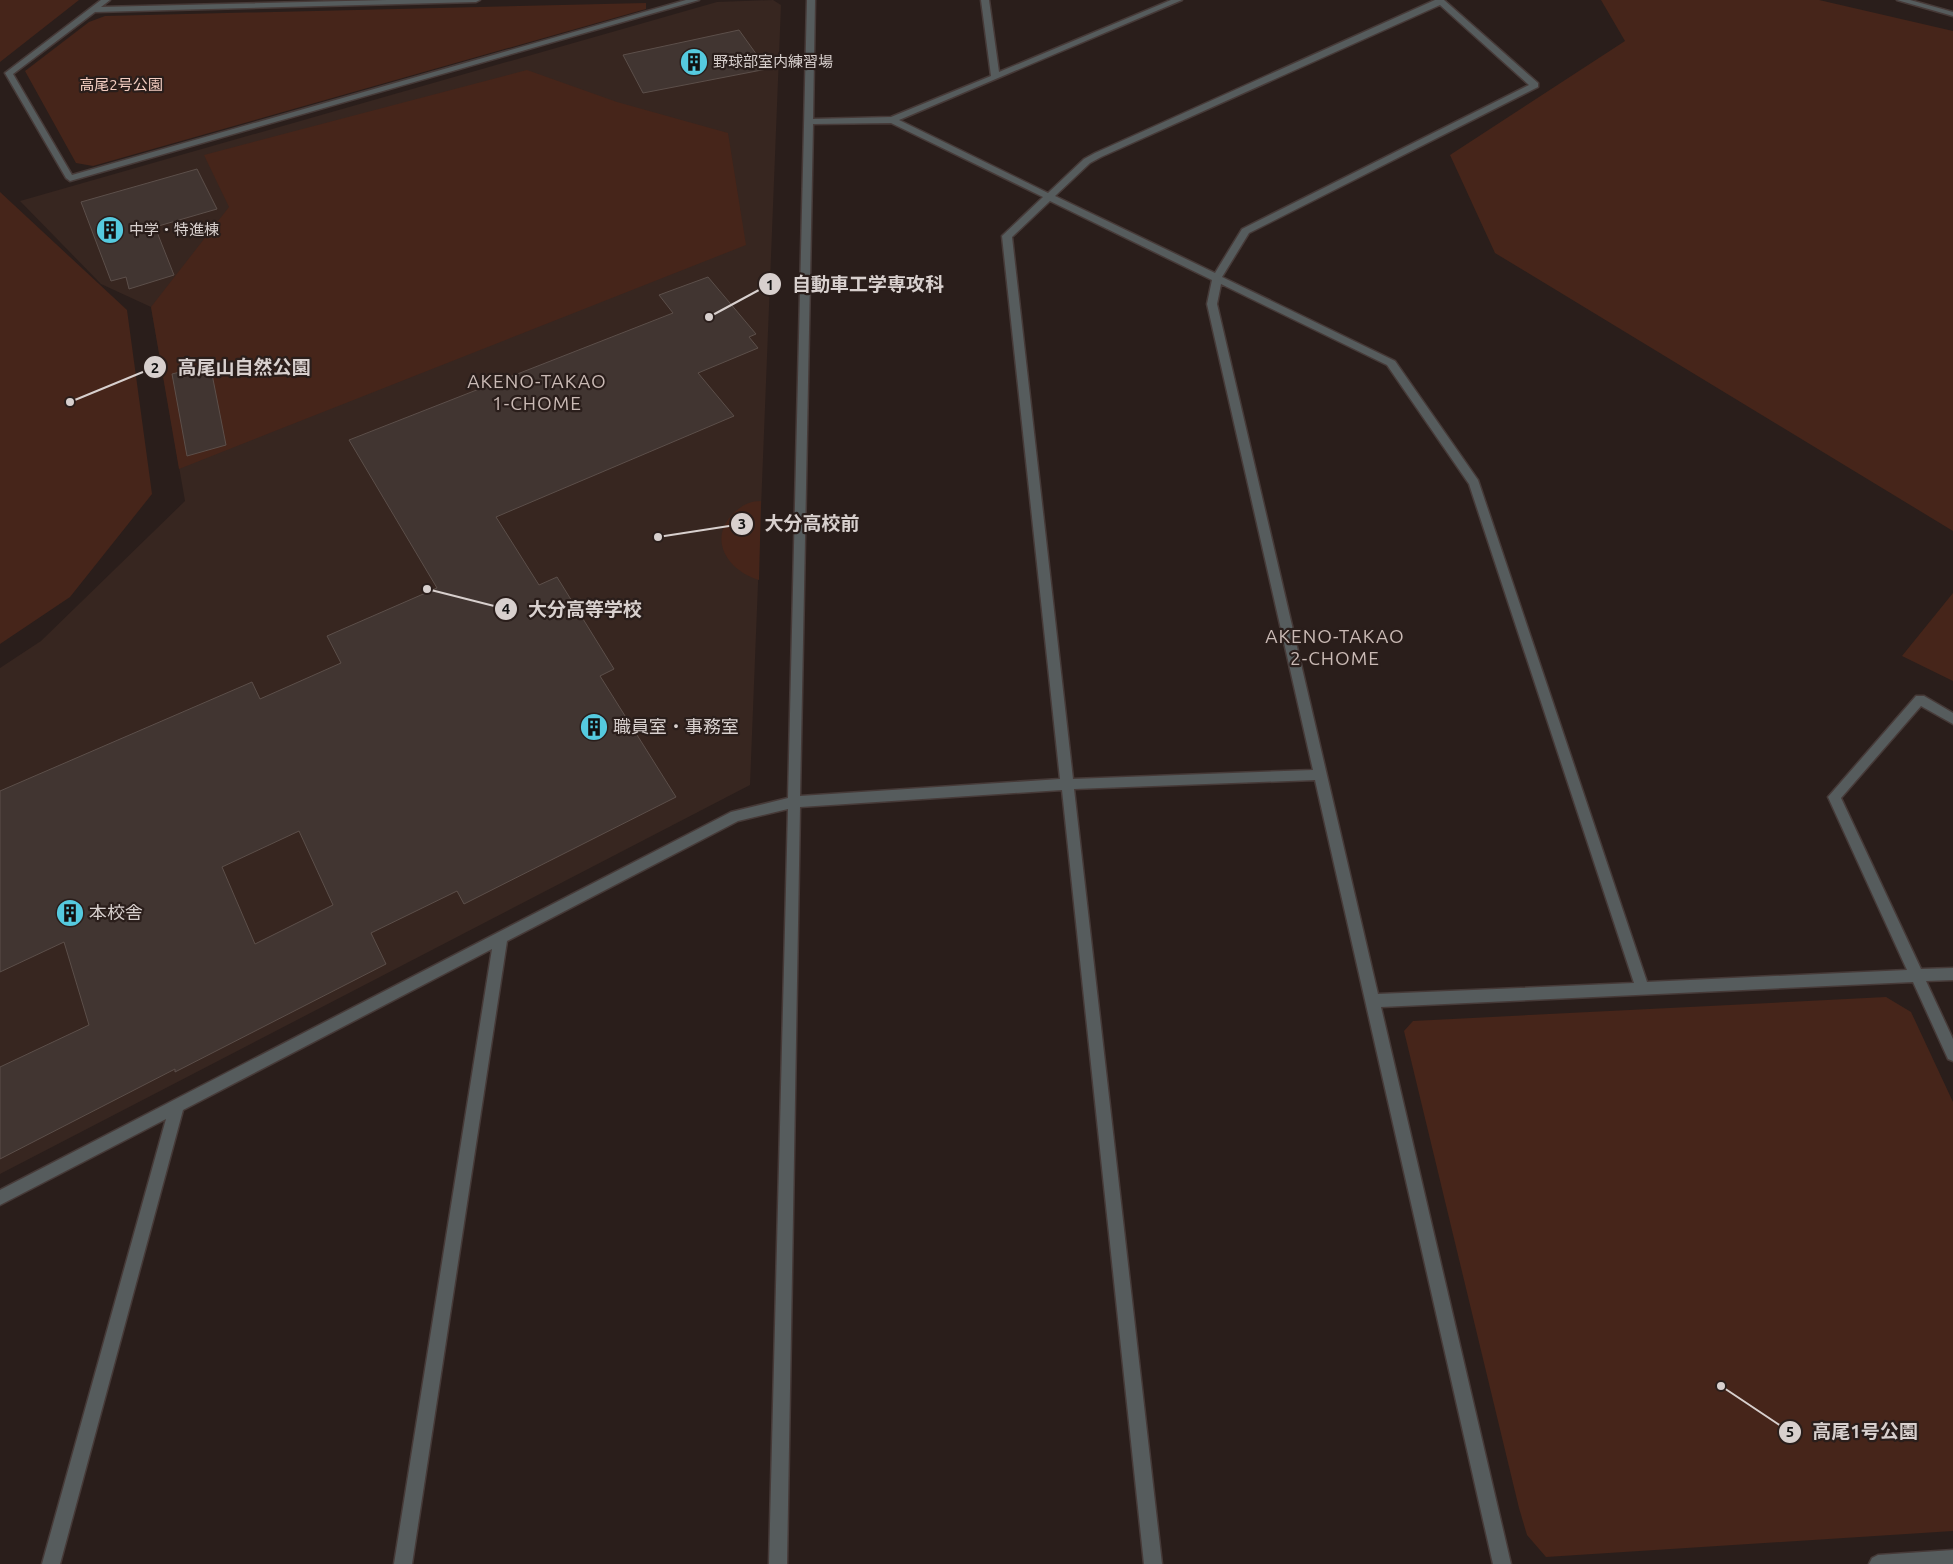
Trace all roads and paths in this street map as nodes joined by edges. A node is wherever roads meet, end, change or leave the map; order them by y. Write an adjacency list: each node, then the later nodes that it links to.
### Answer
1 (106, 0): 9 (street)
2 (476, 0): 9 (street)
3 (695, 0): 9 (street)
4 (811, 0): 13 (street)
5 (985, 0): 11 (street)
6 (1178, 0): 11 (street)
7 (1901, 0): 10 (street)
8 (1440, 1): 14 (street); 15 (street)
9 (94, 10)
10 (1953, 14)
11 (996, 77): 12 (street)
12 (892, 120): 13 (street); 14 (street)
13 (808, 122): 19 (street)
14 (1049, 197): 15 (street); 18 (street)
15 (1217, 278): 17 (street); 23 (street)
16 (1953, 719): 22 (street)
17 (1320, 775): 18 (street); 24 (street)
18 (1068, 784): 19 (street); 32 (street)
19 (794, 802): 20 (street); 31 (street)
20 (501, 938): 26 (street); 30 (street)
21 (1953, 974): 22 (street)
22 (1917, 976): 23 (street); 25 (street)
23 (1643, 988): 24 (street)
24 (1372, 1001): 33 (street)
25 (1953, 1054)
26 (177, 1106): 27 (street); 29 (street)
27 (0, 1198)
28 (1953, 1559): 34 (street)
29 (50, 1564)
30 (403, 1564)
31 (778, 1564)
32 (1153, 1564)
33 (1502, 1564)
34 (1878, 1564)

